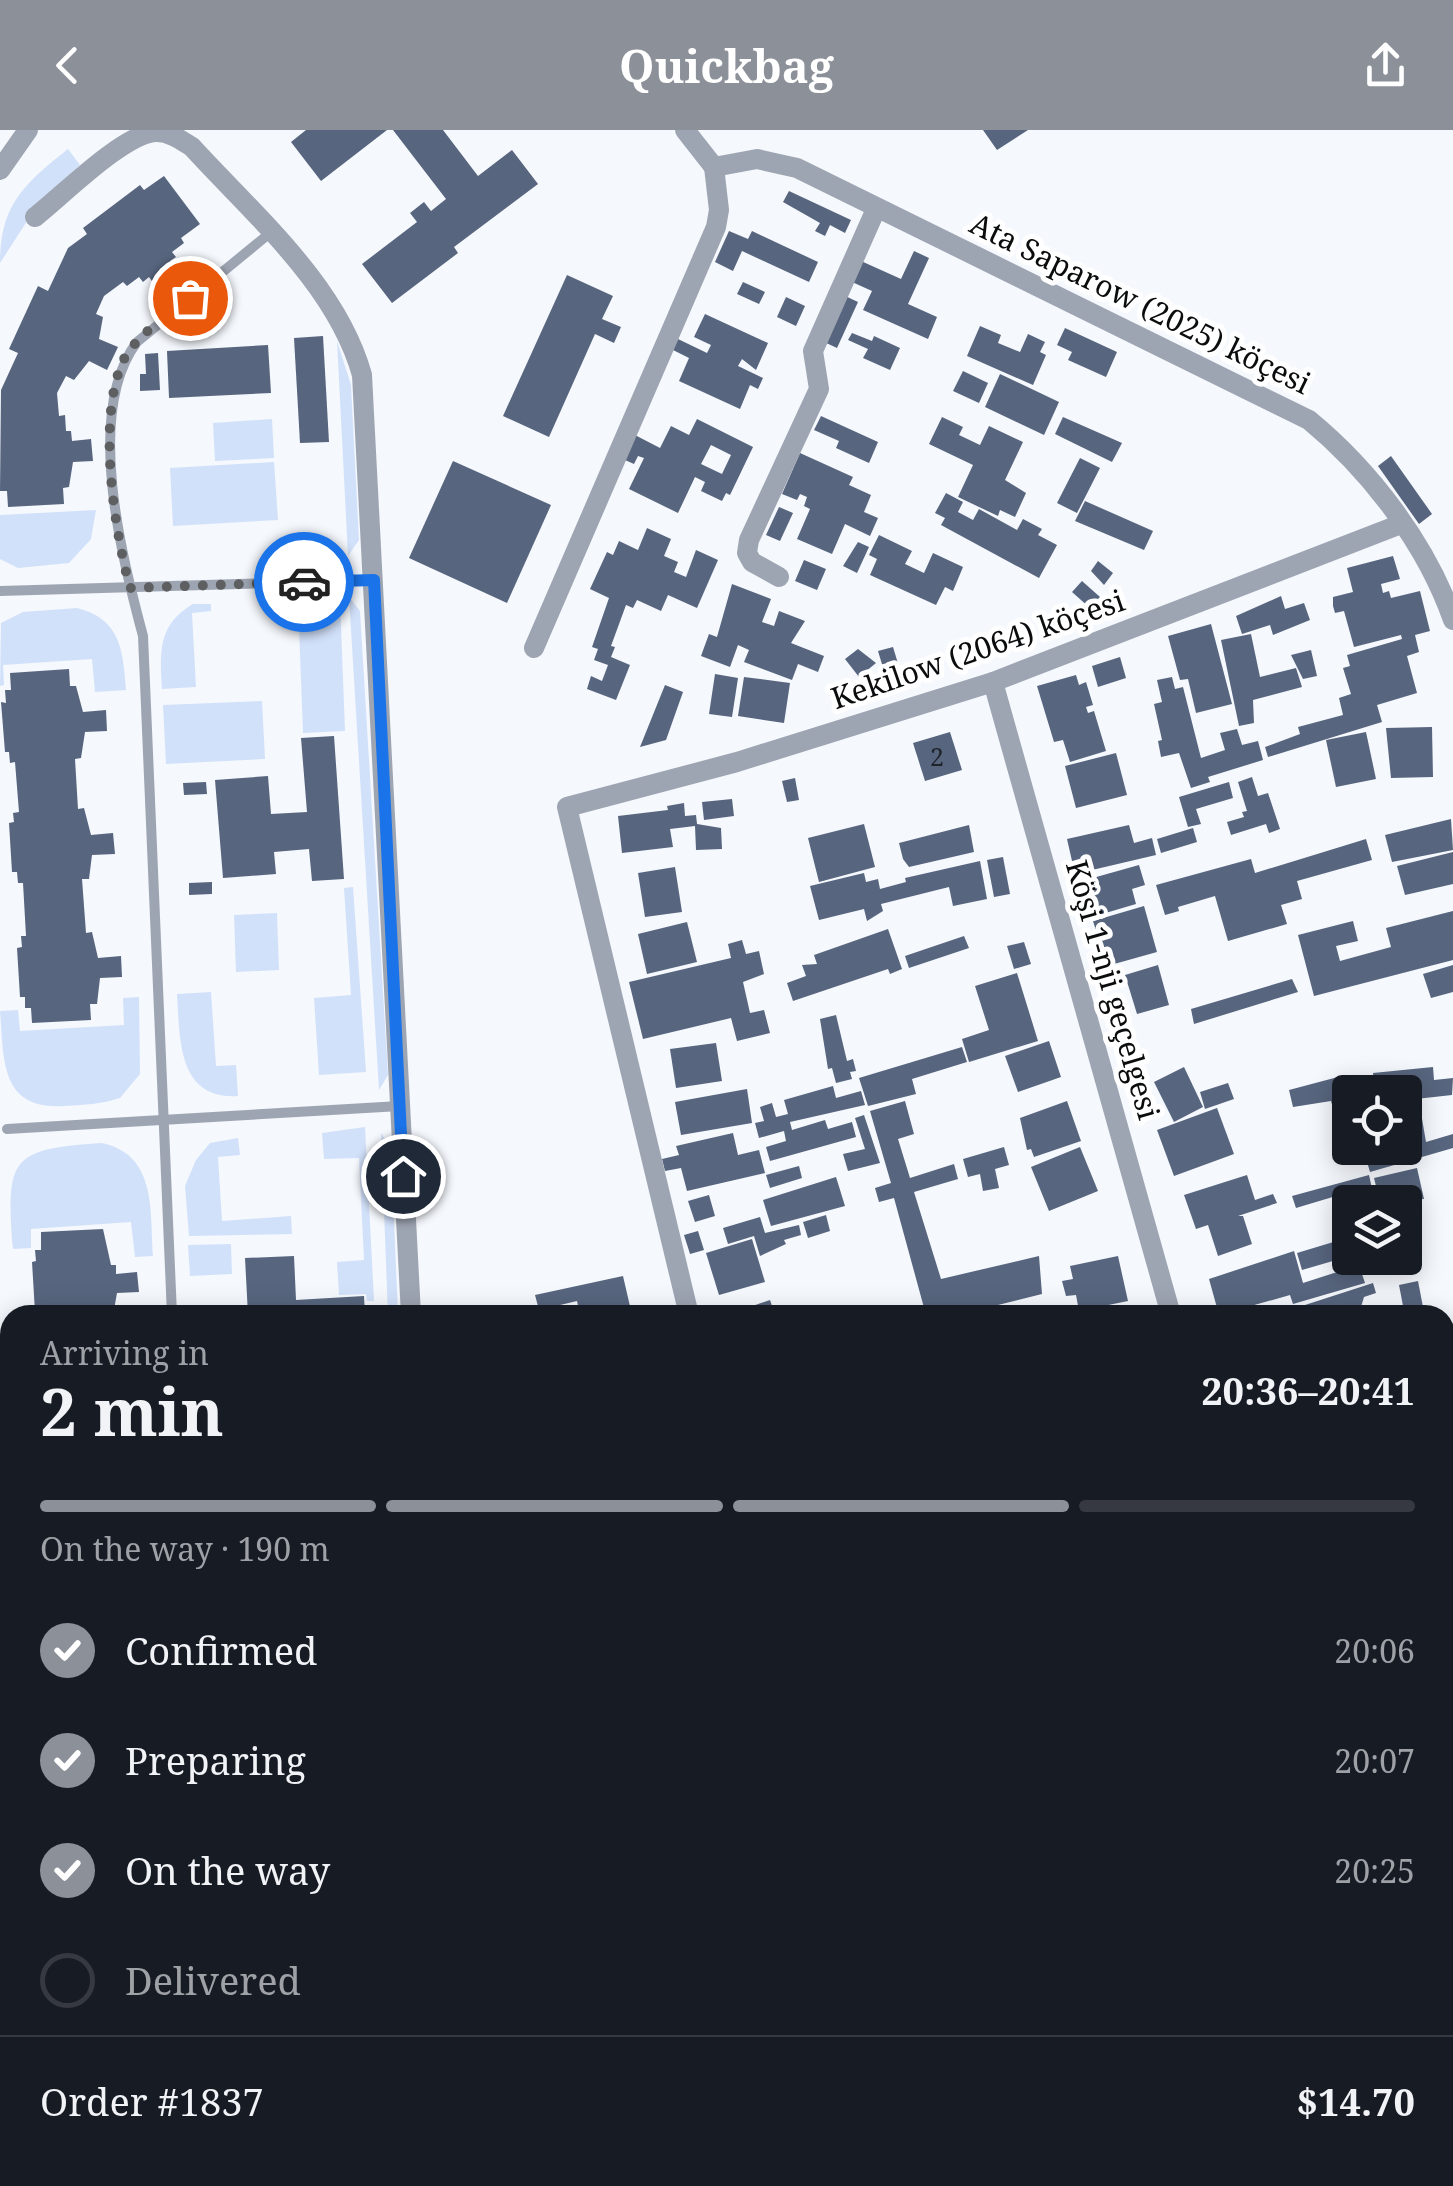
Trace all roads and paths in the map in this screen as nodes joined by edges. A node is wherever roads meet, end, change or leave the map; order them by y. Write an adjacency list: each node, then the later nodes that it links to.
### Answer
1 (28, 130): 4 (street)
2 (685, 130): 3 (street)
3 (714, 167): 5 (street, Ata Saparow (2025) köçesi); 14 (street)
4 (0, 170)
5 (876, 209): 8 (street, Ata Saparow (2025) köçesi); 9 (street)
6 (36, 216): 7 (street)
7 (270, 232): 10 (street); 11 (lane)
8 (1401, 524): 13 (street, Ata Saparow (2025) köçesi); 15 (street, Kekilow (2064) köçesi)
9 (779, 577)
10 (374, 580): 11 (lane); 16 (street)
11 (130, 588): 12 (lane); 17 (lane)
12 (0, 591)
13 (1453, 620)
14 (534, 648)
15 (994, 682): 21 (street, Kekilow (2064) köçesi); 22 (street, Köşi 1-nji geçelgesi)
16 (400, 1106): 17 (lane); 20 (street)
17 (164, 1120): 18 (lane); 19 (lane)
18 (7, 1129)
19 (172, 1305)
20 (410, 1305)
21 (687, 1305)
22 (1168, 1305)

